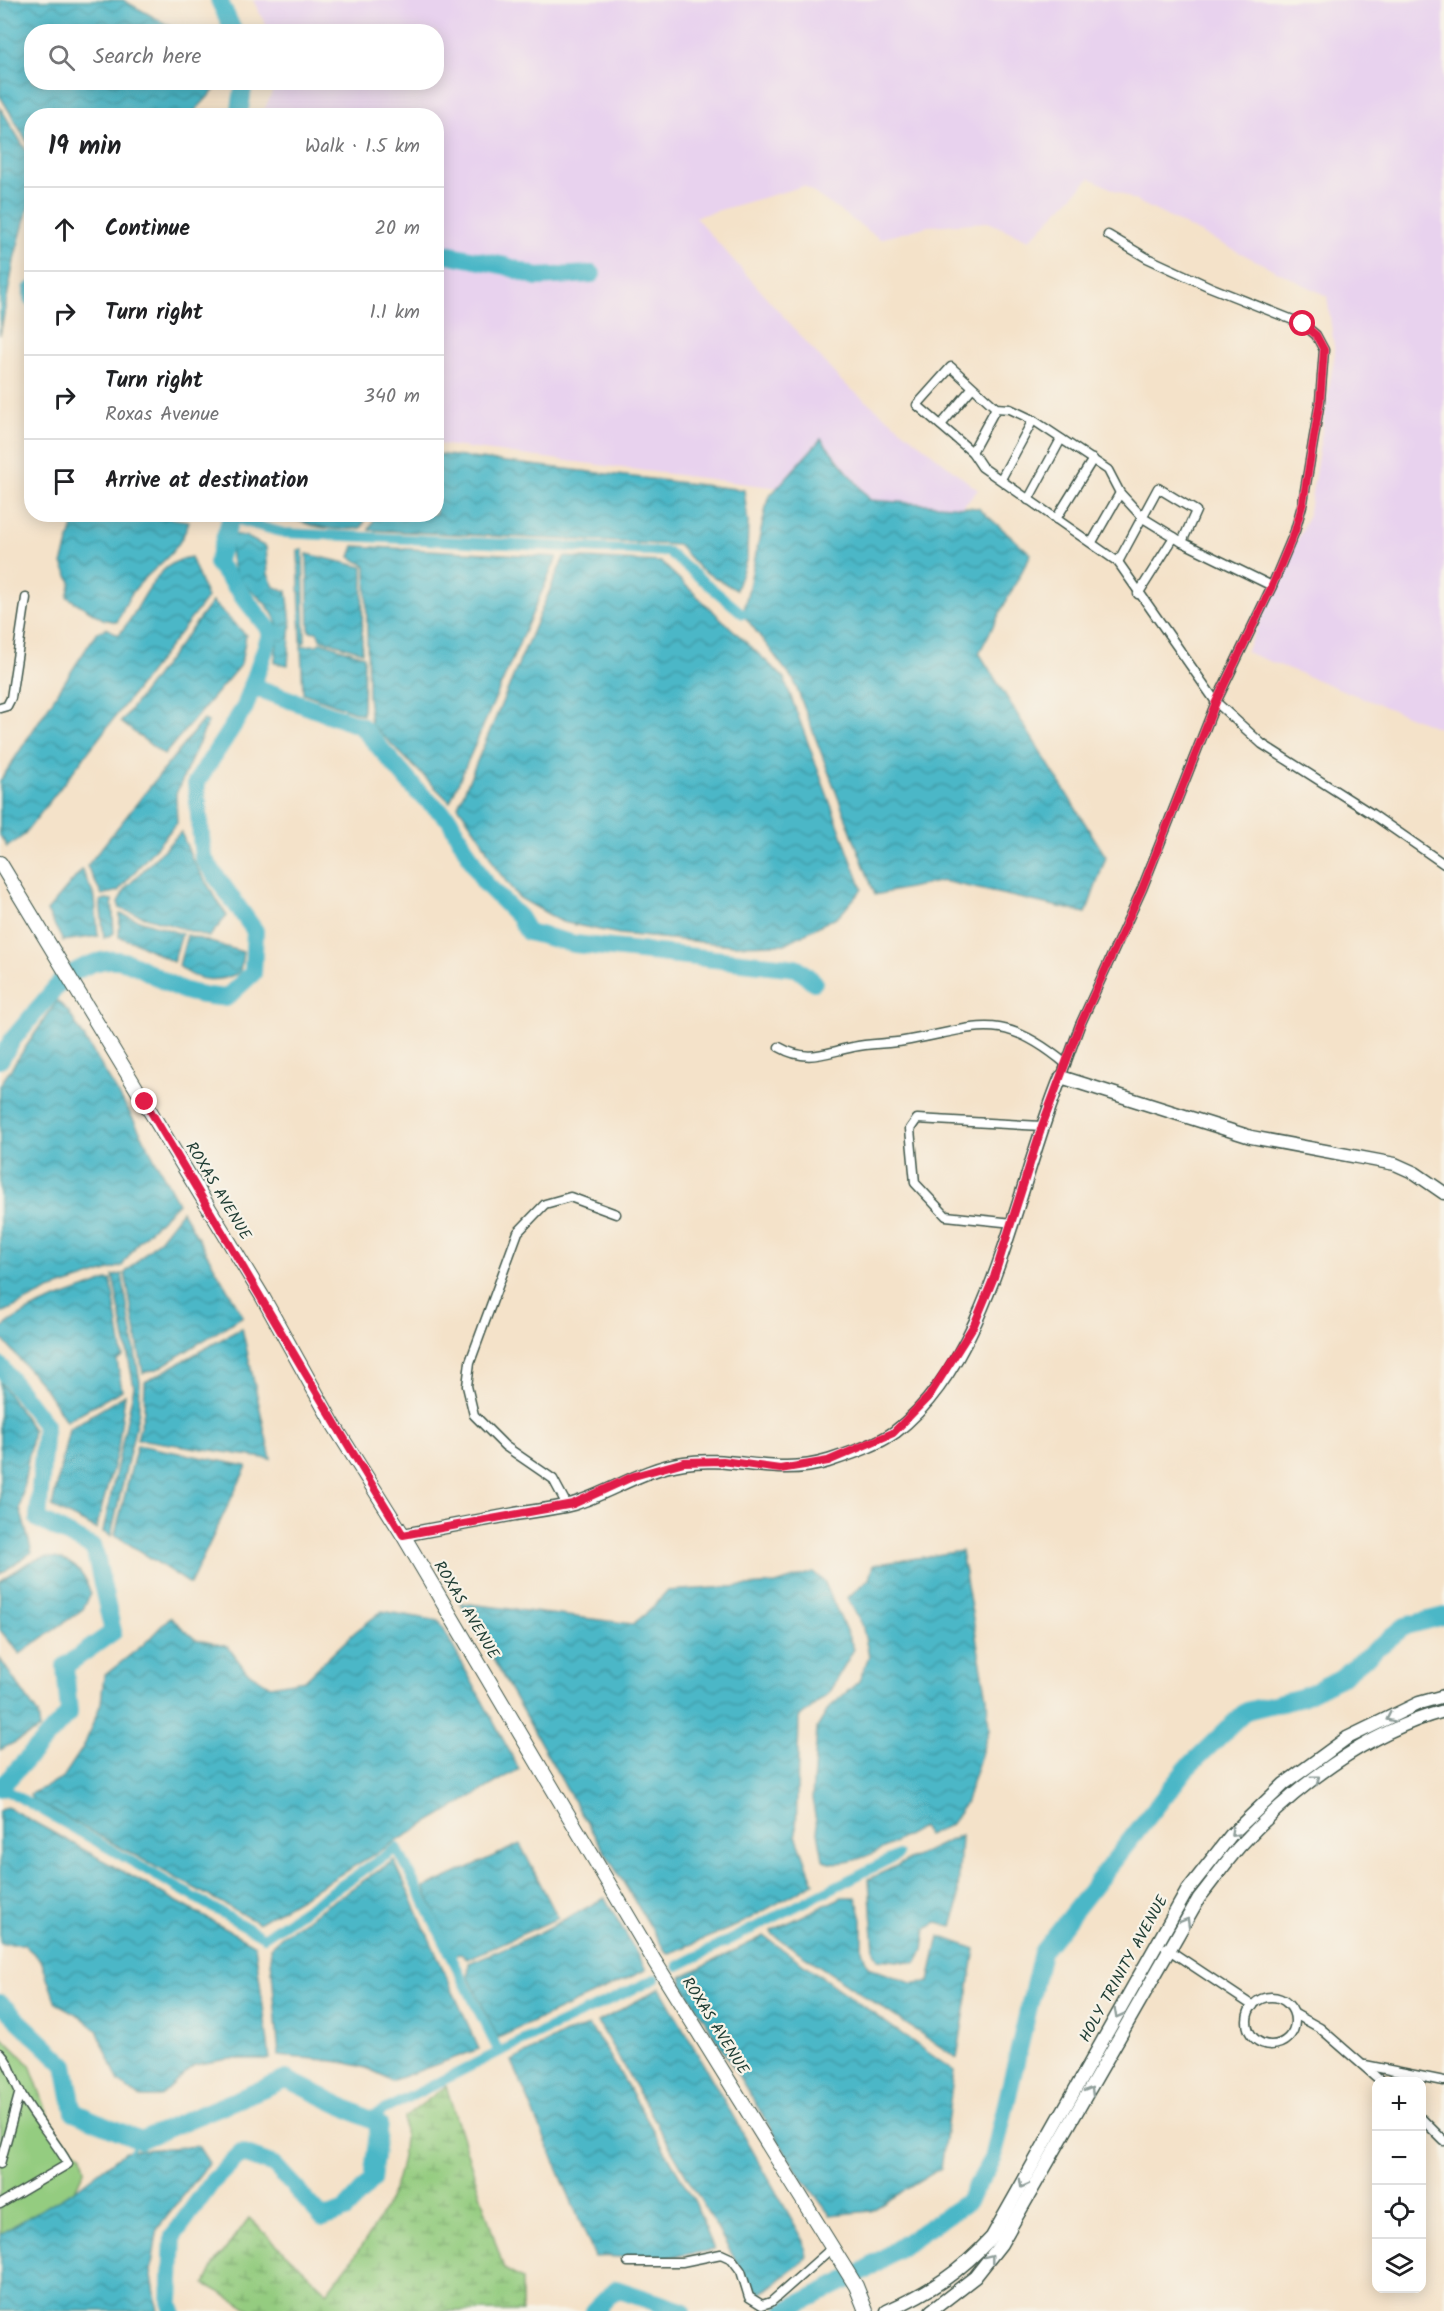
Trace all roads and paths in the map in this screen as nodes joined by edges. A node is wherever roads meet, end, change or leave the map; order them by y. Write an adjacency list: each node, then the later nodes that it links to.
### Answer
1 (1108, 235): 17 (street)
2 (972, 388): 3 (street); 5 (street); 5 (street)
3 (996, 408): 4 (street); 7 (street)
4 (1033, 420): 6 (street); 9 (street)
5 (941, 425): 7 (street)
6 (1061, 439): 8 (street); 11 (street)
7 (972, 452): 9 (street)
8 (1093, 459): 10 (street); 12 (street)
9 (1001, 479): 11 (street)
10 (1120, 493): 13 (street); 15 (street)
11 (1028, 500): 12 (street)
12 (1056, 519): 15 (street)
13 (1143, 519): 14 (street); 14 (street); 16 (street)
14 (1178, 539): 17 (street); 18 (street)
15 (1092, 542): 16 (street)
16 (1118, 562): 18 (street)
17 (1272, 586): 20 (street)
18 (1138, 594): 20 (street)
19 (26, 598): 21 (street)
20 (1216, 702): 23 (street); 25 (street)
21 (0, 708)
22 (0, 863): 32 (main road, ROXAS AVENUE)
23 (1444, 864)
24 (779, 1047): 25 (street)
25 (1066, 1064): 26 (street)
26 (1061, 1077): 27 (main road); 28 (main road)
27 (1042, 1126): 30 (main road); 30 (street)
28 (1444, 1193)
29 (616, 1214): 31 (street)
30 (1013, 1223): 31 (main road)
31 (567, 1505): 32 (main road)
32 (403, 1535): 48 (main road, ROXAS AVENUE)
33 (1444, 1696): 35 (main road, HOLY TRINITY AVENUE, one-way to 35)
34 (1444, 1711): 36 (main road, HOLY TRINITY AVENUE, one-way to 34)
35 (1158, 1943): 36 (street); 50 (main road, HOLY TRINITY AVENUE, one-way to 50)
36 (1170, 1950): 37 (street); 51 (main road, HOLY TRINITY AVENUE, one-way to 36)
37 (1252, 2006): 38 (street); 38 (street)
38 (1295, 2014): 40 (street)
39 (0, 2053): 43 (street)
40 (1365, 2065): 41 (street); 42 (street)
41 (1377, 2077)
42 (1444, 2081)
43 (20, 2091): 46 (street); 47 (street)
44 (1426, 2124): 45 (street)
45 (1444, 2141)
46 (0, 2164)
47 (0, 2204)
48 (835, 2251): 49 (street); 52 (main road, ROXAS AVENUE)
49 (628, 2262)
50 (966, 2265): 51 (main road); 53 (main road, HOLY TRINITY AVENUE)
51 (975, 2277): 54 (main road, HOLY TRINITY AVENUE)
52 (866, 2311)
53 (887, 2311)
54 (930, 2311)

